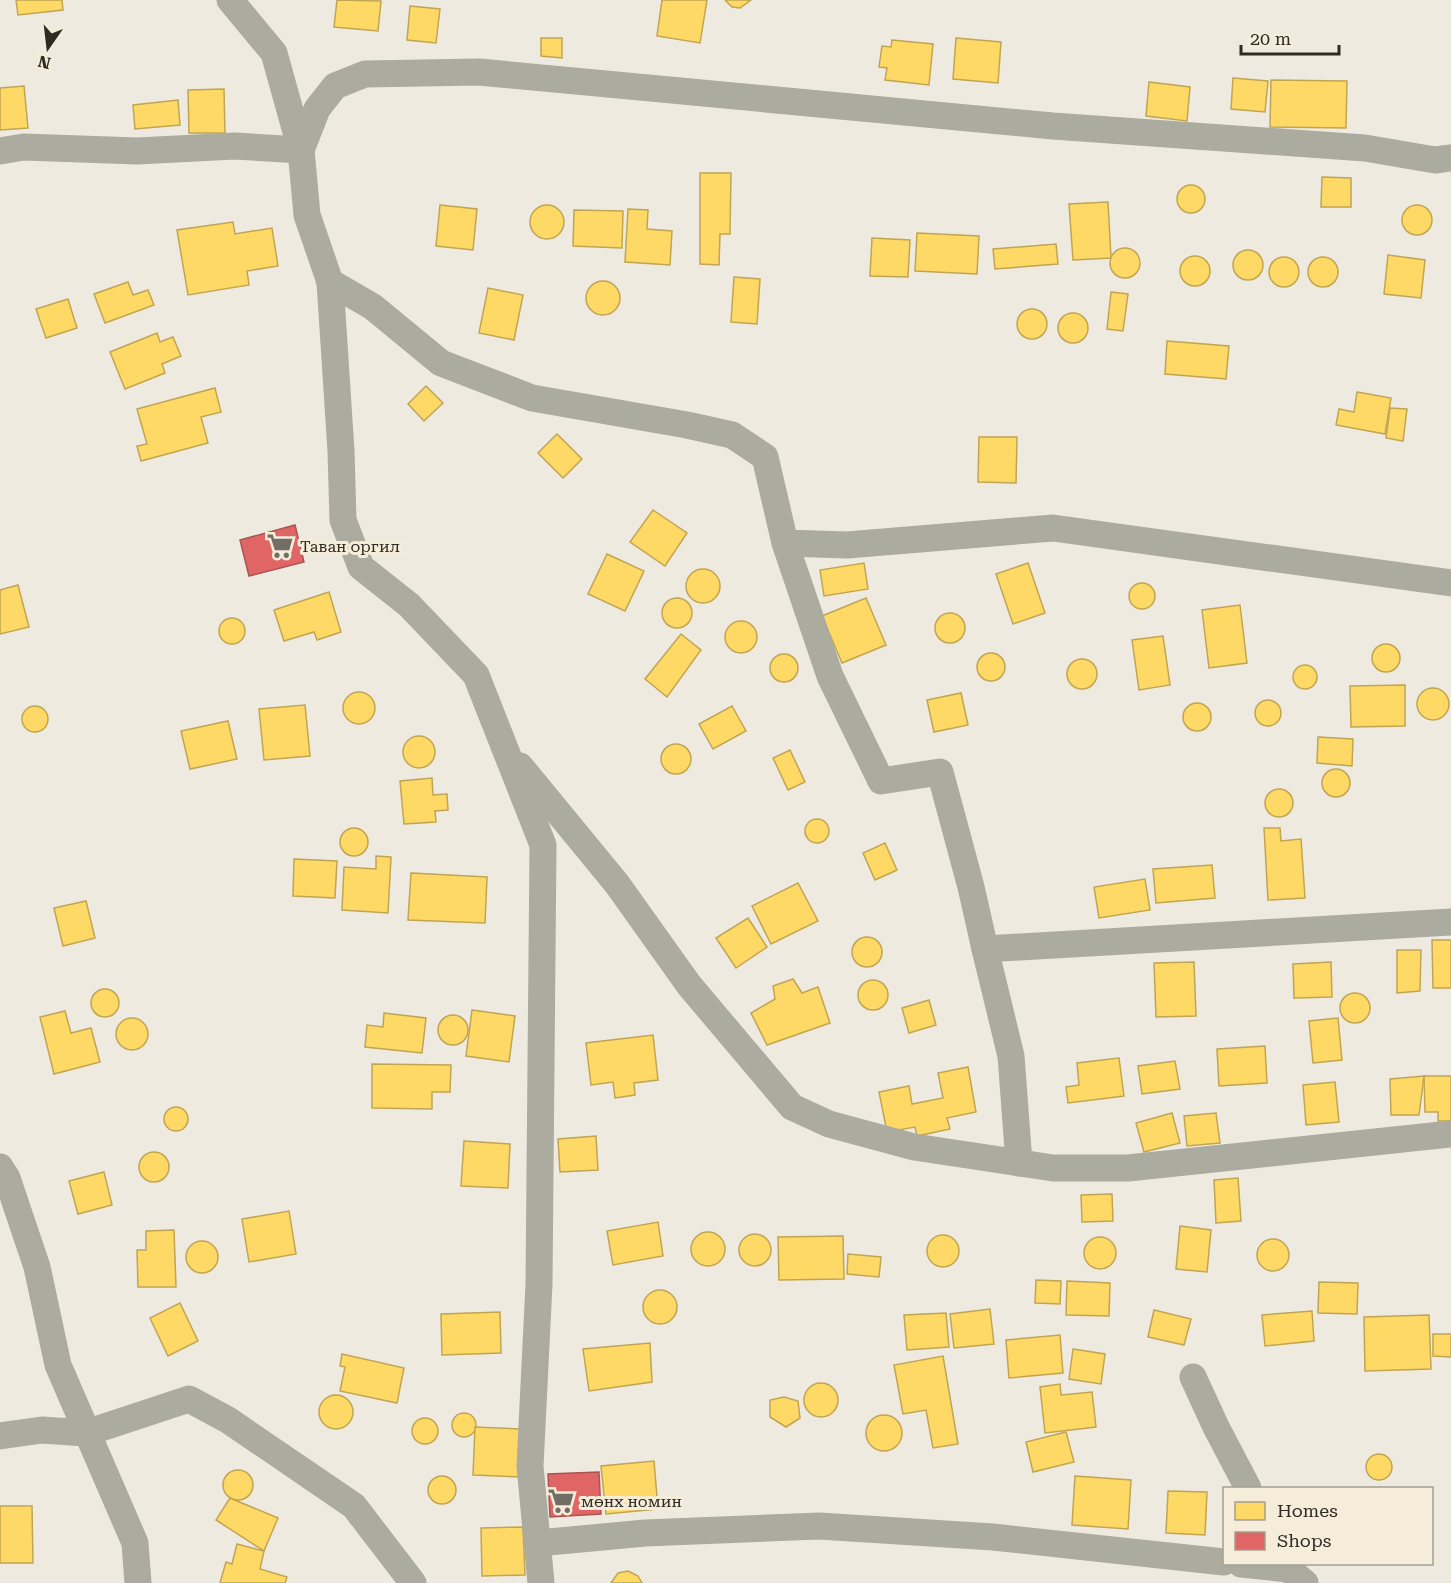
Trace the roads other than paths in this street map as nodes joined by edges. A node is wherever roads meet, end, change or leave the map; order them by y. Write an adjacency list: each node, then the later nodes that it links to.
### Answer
1 (230, 0): 2 (street)
2 (301, 150): 3 (street); 4 (street); 5 (street)
3 (0, 151)
4 (1451, 158)
5 (330, 282): 6 (street); 8 (street)
6 (785, 543): 7 (street); 10 (street)
7 (1451, 583)
8 (504, 747): 12 (street); 18 (street)
9 (1451, 922): 10 (street)
10 (985, 949): 12 (street)
11 (1451, 1134): 12 (street)
12 (1019, 1163)
13 (0, 1167): 15 (street)
14 (1193, 1377): 17 (street)
15 (86, 1433): 16 (street); 22 (street); 23 (street)
16 (0, 1436)
17 (1247, 1487)
18 (538, 1543): 19 (street); 24 (street)
19 (1223, 1562)
20 (1253, 1565): 21 (street)
21 (1293, 1572)
22 (138, 1583)
23 (413, 1583)
24 (541, 1583)

